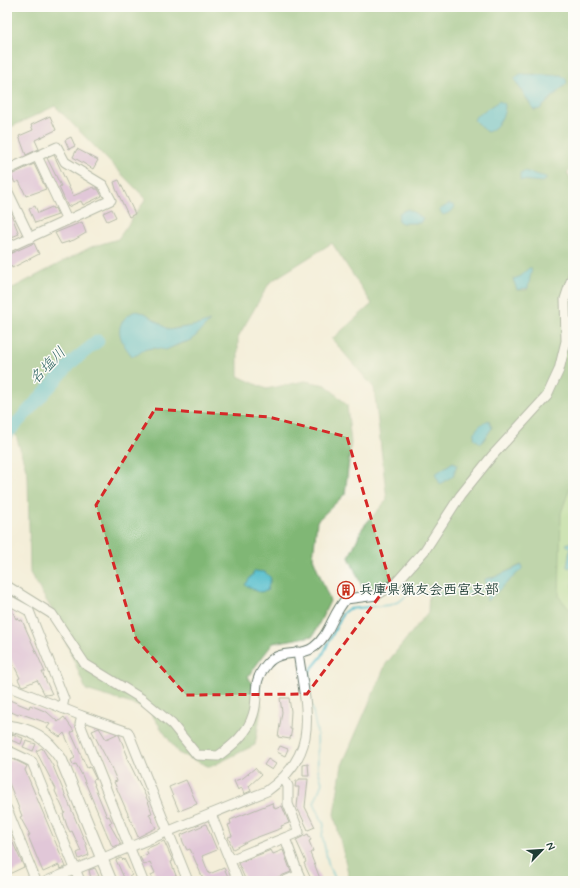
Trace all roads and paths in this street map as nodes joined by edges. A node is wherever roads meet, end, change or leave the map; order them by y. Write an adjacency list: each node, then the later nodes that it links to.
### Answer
1 (37, 156): 2 (street); 4 (street); 4 (street)
2 (7, 170)
3 (7, 190): 5 (street)
4 (67, 220): 5 (street)
5 (30, 238): 6 (street)
6 (7, 248)
7 (573, 275): 10 (street)
8 (7, 586): 10 (street)
9 (7, 599): 12 (street)
10 (298, 652): 16 (street)
11 (7, 686): 12 (street)
12 (62, 708): 13 (street)
13 (82, 716): 19 (street); 21 (street)
14 (7, 726): 22 (street)
15 (7, 750): 24 (street)
16 (284, 779): 18 (street); 20 (street)
17 (7, 808): 26 (street)
18 (211, 814): 19 (street); 23 (street)
19 (169, 832): 21 (street); 31 (street)
20 (285, 838): 23 (street); 25 (street)
21 (130, 847): 22 (street); 30 (street)
22 (102, 859): 24 (street); 29 (street)
23 (230, 860): 32 (street)
24 (75, 870): 27 (street); 28 (street)
25 (300, 878): 33 (street)
26 (36, 881)
27 (47, 881)
28 (80, 881)
29 (110, 881)
30 (143, 881)
31 (188, 881)
32 (238, 881)
33 (285, 881)

